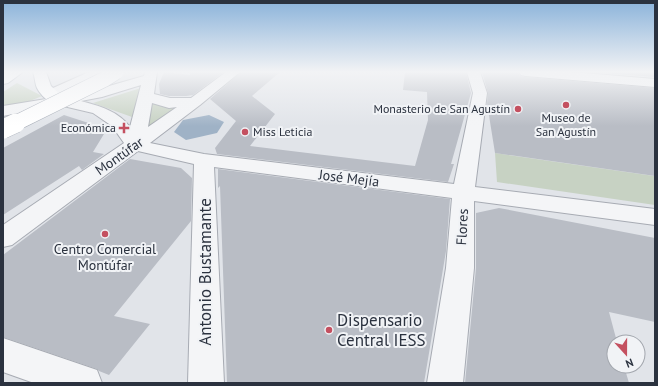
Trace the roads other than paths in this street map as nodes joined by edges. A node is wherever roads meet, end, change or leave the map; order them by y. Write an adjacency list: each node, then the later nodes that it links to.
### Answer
1 (58, 90): 8 (street); 12 (street)
2 (83, 90): 11 (main road, bridge)
3 (147, 90): 6 (street)
4 (211, 90): 7 (street, Montúfar)
5 (479, 90): 14 (street, Flores)
6 (146, 96): 7 (street); 12 (street)
7 (195, 102): 12 (street, Montúfar)
8 (25, 107): 9 (street); 10 (street)
9 (3, 111)
10 (3, 118)
11 (3, 129)
12 (135, 145): 13 (street, José Mejía); 16 (street, Montúfar)
13 (204, 160): 14 (street, José Mejía); 19 (street, Antonio Bustamante)
14 (463, 193): 15 (street, José Mejía); 20 (street, Flores)
15 (655, 217)
16 (3, 238)
17 (3, 355): 18 (street)
18 (84, 383)
19 (206, 383)
20 (445, 383)

